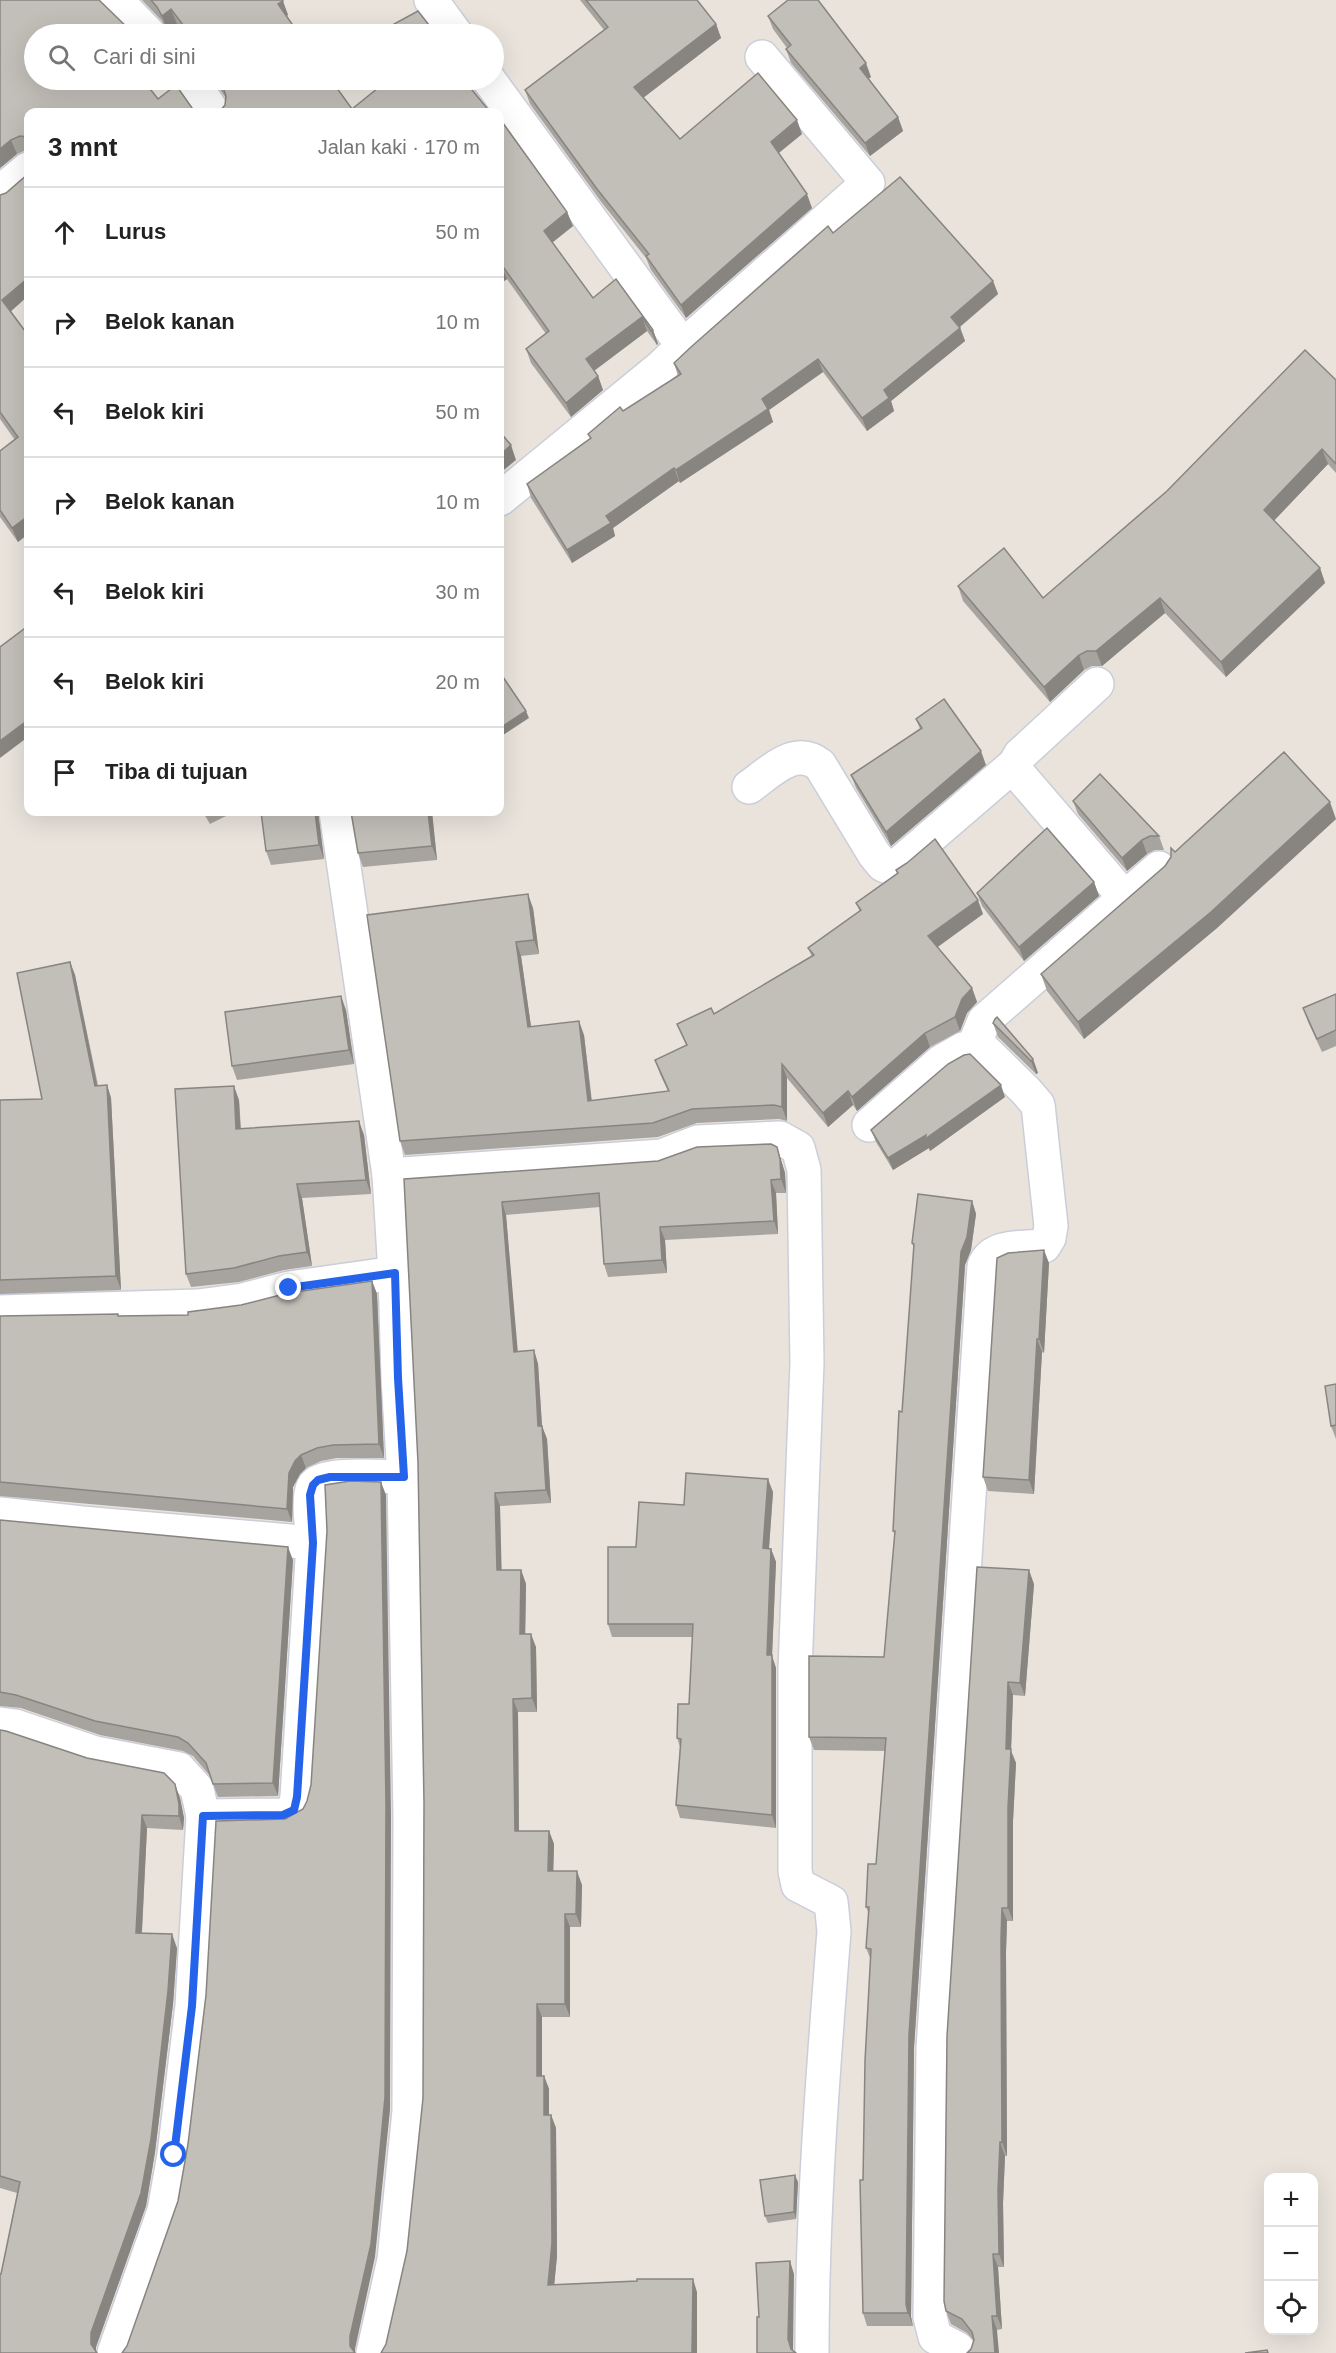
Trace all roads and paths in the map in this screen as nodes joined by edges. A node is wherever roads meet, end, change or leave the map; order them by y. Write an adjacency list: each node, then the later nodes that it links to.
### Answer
1 (116, 0): 3 (street)
2 (431, 0): 4 (street)
3 (139, 24)
4 (449, 24)
5 (762, 57): 11 (street)
6 (197, 90): 8 (street)
7 (496, 90): 11 (street)
8 (210, 108)
9 (24, 173): 10 (street)
10 (0, 192)
11 (683, 346): 12 (street)
12 (504, 496)
13 (1097, 684): 14 (street)
14 (1015, 764): 15 (street); 18 (street)
15 (749, 786)
16 (337, 816): 21 (street)
17 (1159, 868): 18 (street)
18 (1125, 898): 19 (street)
19 (973, 1047): 20 (street); 32 (street)
20 (869, 1125)
21 (388, 1175): 22 (street); 31 (street)
22 (395, 1273): 23 (street); 24 (street)
23 (0, 1312)
24 (404, 1477): 26 (street); 30 (street)
25 (0, 1514): 26 (street)
26 (313, 1543): 28 (street)
27 (0, 1724): 28 (street)
28 (203, 1816): 29 (street)
29 (114, 2353)
30 (373, 2353)
31 (812, 2353)
32 (960, 2353)

